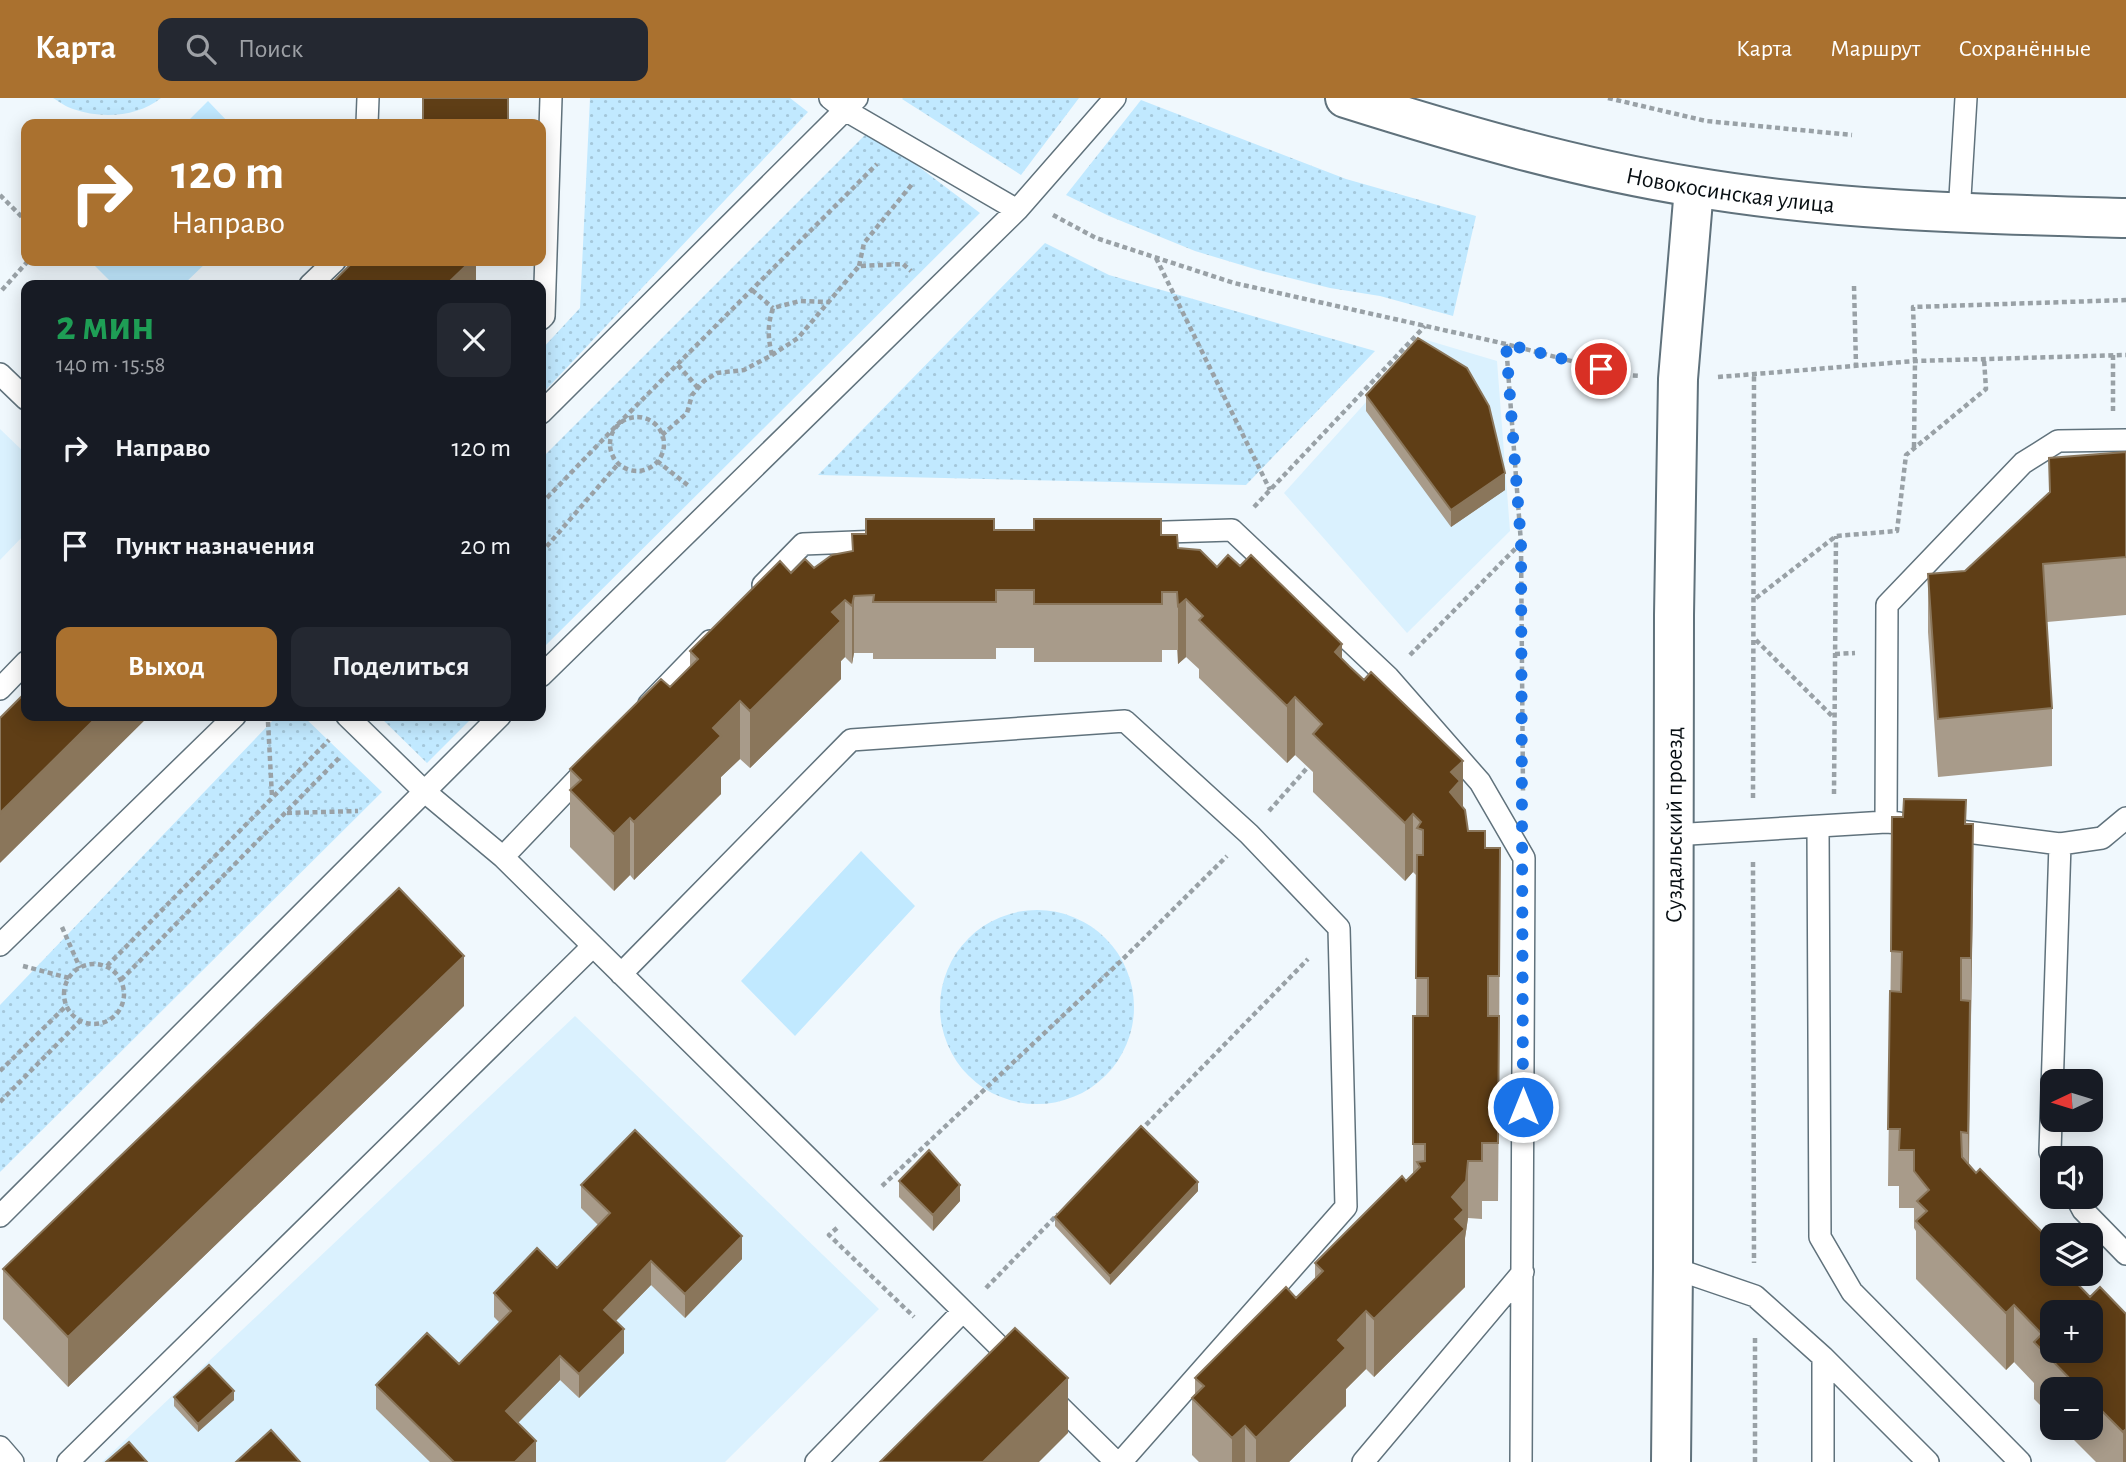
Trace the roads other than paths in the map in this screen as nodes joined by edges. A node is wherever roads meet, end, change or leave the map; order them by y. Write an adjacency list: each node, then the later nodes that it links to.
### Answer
1 (368, 98): 7 (lane)
2 (551, 98): 12 (lane)
3 (1115, 98): 9 (lane)
4 (1345, 98): 8 (street, Новокосинская улица)
5 (1966, 98): 10 (lane)
6 (844, 102): 9 (lane); 17 (lane)
7 (367, 119)
8 (1694, 188): 10 (street, Новокосинская улица); 35 (street, Суздальский проезд)
9 (1017, 210): 24 (lane)
10 (1959, 214): 11 (street, Новокосинская улица)
11 (2126, 218)
12 (546, 254)
13 (330, 266): 14 (lane)
14 (315, 280)
15 (0, 374): 16 (lane)
16 (21, 394)
17 (546, 407)
18 (2126, 440): 33 (lane)
19 (1121, 534): 46 (lane)
20 (900, 541): 21 (lane)
21 (745, 605)
22 (725, 625): 26 (lane)
23 (21, 668): 25 (lane)
24 (546, 671)
25 (0, 689)
26 (638, 716)
27 (230, 721): 38 (lane)
28 (495, 721): 31 (lane)
29 (354, 722): 31 (lane)
30 (600, 756): 37 (lane)
31 (424, 791): 37 (lane); 43 (lane)
32 (2126, 818): 36 (lane)
33 (1886, 822): 34 (lane); 36 (lane)
34 (1826, 826): 35 (lane); 59 (lane)
35 (1673, 835): 45 (street, Суздальский проезд)
36 (2060, 844): 41 (lane)
37 (503, 857): 39 (lane)
38 (0, 944)
39 (593, 946): 40 (lane); 51 (lane)
40 (621, 974): 47 (lane); 53 (lane)
41 (2050, 1146)
42 (2082, 1209): 44 (lane)
43 (0, 1216)
44 (2126, 1254)
45 (1673, 1268): 48 (lane); 56 (street, Суздальский проезд)
46 (1523, 1272): 54 (lane); 55 (lane)
47 (963, 1311): 52 (lane); 53 (lane)
48 (1823, 1357): 57 (lane); 58 (lane)
49 (0, 1447): 50 (lane)
50 (13, 1462)
51 (68, 1462)
52 (816, 1462)
53 (1119, 1462)
54 (1363, 1462)
55 (1521, 1462)
56 (1671, 1462)
57 (1824, 1462)
58 (1928, 1462)
59 (2020, 1462)

